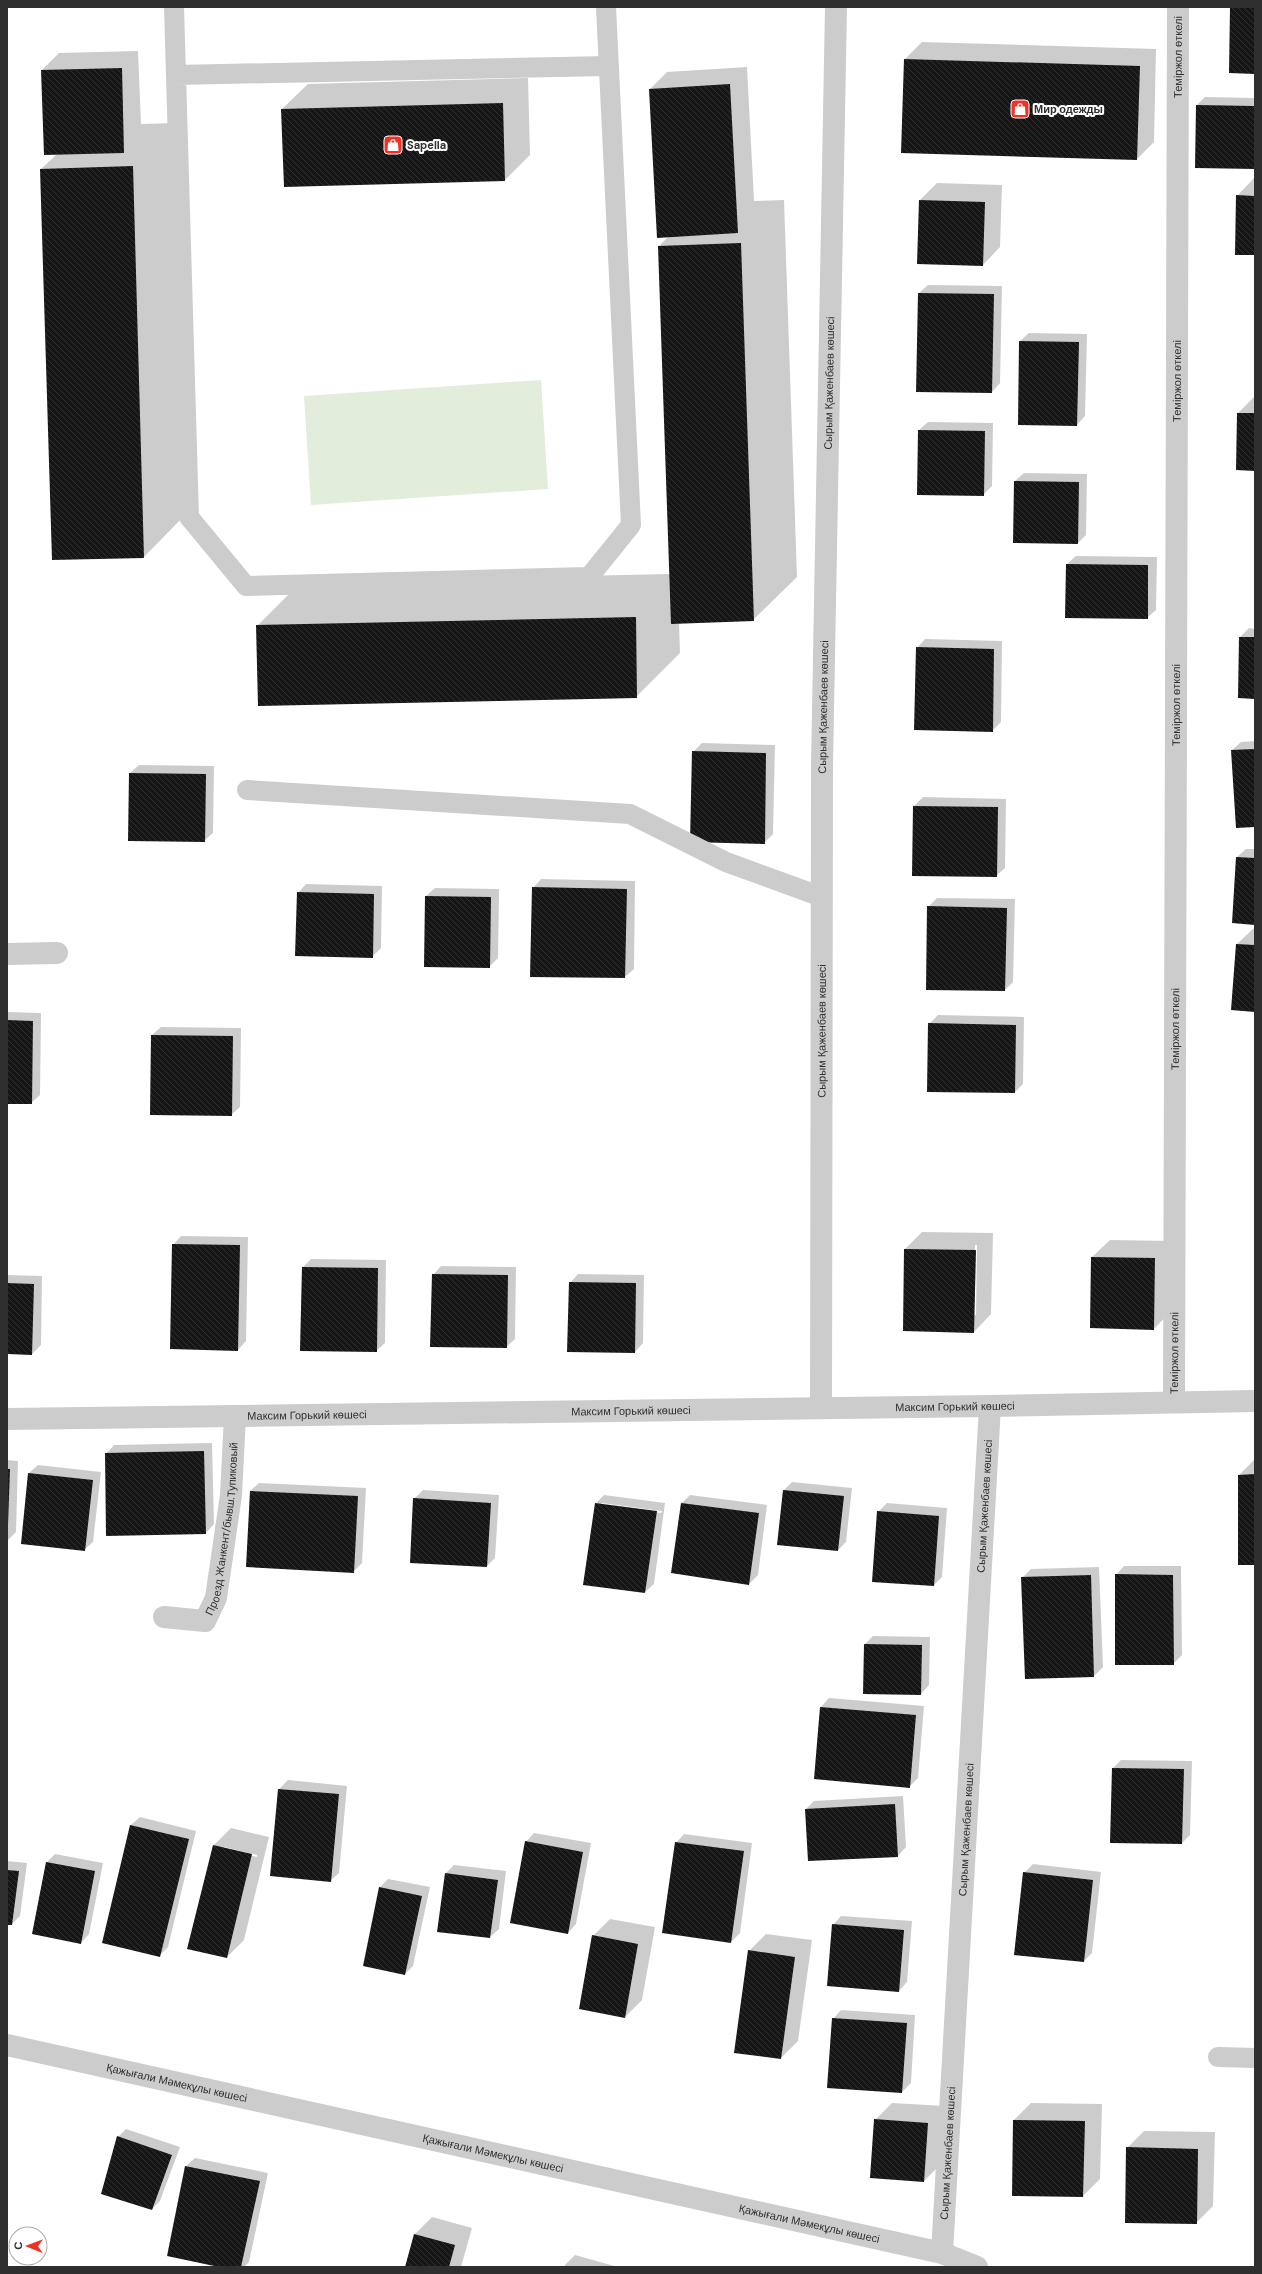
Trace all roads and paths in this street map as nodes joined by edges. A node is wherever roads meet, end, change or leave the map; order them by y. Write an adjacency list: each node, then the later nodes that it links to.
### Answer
1 (174, 7): 6 (lane)
2 (606, 7): 5 (lane)
3 (836, 7): 8 (street, Сырым Қаженбаев көшесі)
4 (1178, 7): 12 (street, Теміржол өткелі)
5 (609, 66): 6 (lane); 6 (lane)
6 (176, 75)
7 (247, 790): 8 (lane)
8 (822, 897): 14 (street, Сырым Қаженбаев көшесі)
9 (57, 953): 10 (street)
10 (7, 954)
11 (1255, 1401): 12 (street, Максим Горький көшесі)
12 (1174, 1402): 13 (street, Максим Горький көшесі)
13 (990, 1406): 14 (street, Максим Горький көшесі); 21 (street, Сырым Қаженбаев көшесі)
14 (821, 1408): 15 (street, Максим Горький көшесі)
15 (235, 1416): 16 (street, Максим Горький көшесі); 17 (street, Проезд Жанкент/бывш.Тупиковый)
16 (7, 1419)
17 (164, 1617)
18 (7, 2045): 21 (street, Қажығали Мәмекұлы көшесі)
19 (1218, 2057): 20 (lane)
20 (1255, 2058)
21 (942, 2253): 22 (street, Қажығали Мәмекұлы көшесі)
22 (977, 2267)

